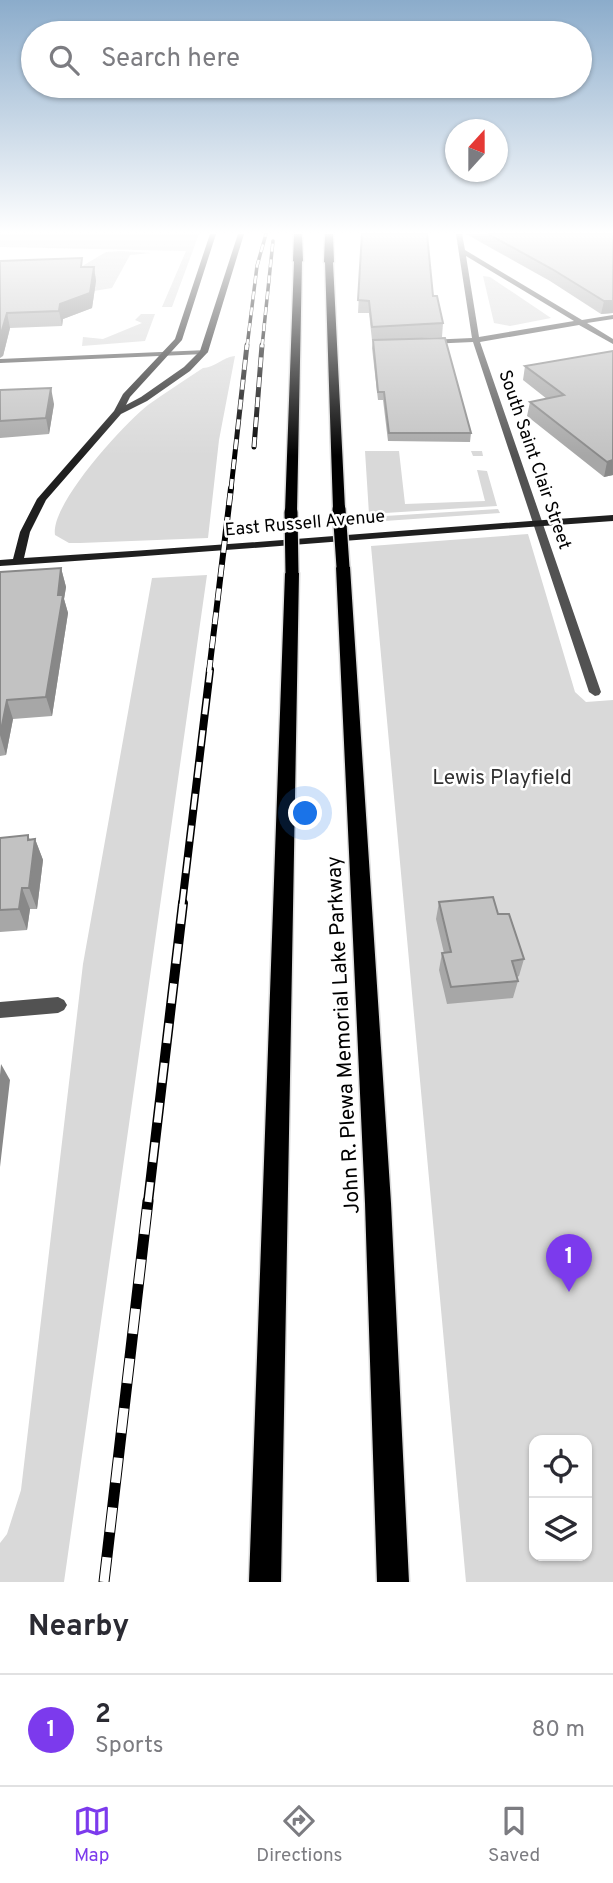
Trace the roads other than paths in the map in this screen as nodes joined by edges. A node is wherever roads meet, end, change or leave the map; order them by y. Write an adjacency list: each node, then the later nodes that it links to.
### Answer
1 (188, 308): 13 (main road)
2 (217, 308): 12 (main road)
3 (297, 308): 23 (main road, bridge)
4 (331, 308): 24 (main road, John R. Plewa Memorial Lake Parkway, bridge)
5 (472, 308): 9 (street, South Saint Clair Street)
6 (557, 308): 8 (street)
7 (613, 317): 8 (street)
8 (580, 322): 9 (street); 10 (street)
9 (476, 340): 11 (street); 17 (street, South Saint Clair Street)
10 (613, 342)
11 (414, 343)
12 (204, 352): 13 (street); 15 (main road)
13 (166, 354): 14 (street); 15 (main road)
14 (0, 361)
15 (118, 412): 18 (main road)
16 (613, 518): 17 (main road, East Russell Avenue)
17 (540, 523): 18 (main road, East Russell Avenue); 20 (street, South Saint Clair Street)
18 (18, 561): 19 (main road, East Russell Avenue)
19 (0, 563)
20 (596, 692)
21 (58, 1005): 22 (street)
22 (0, 1010)
23 (265, 1582)
24 (393, 1582)

